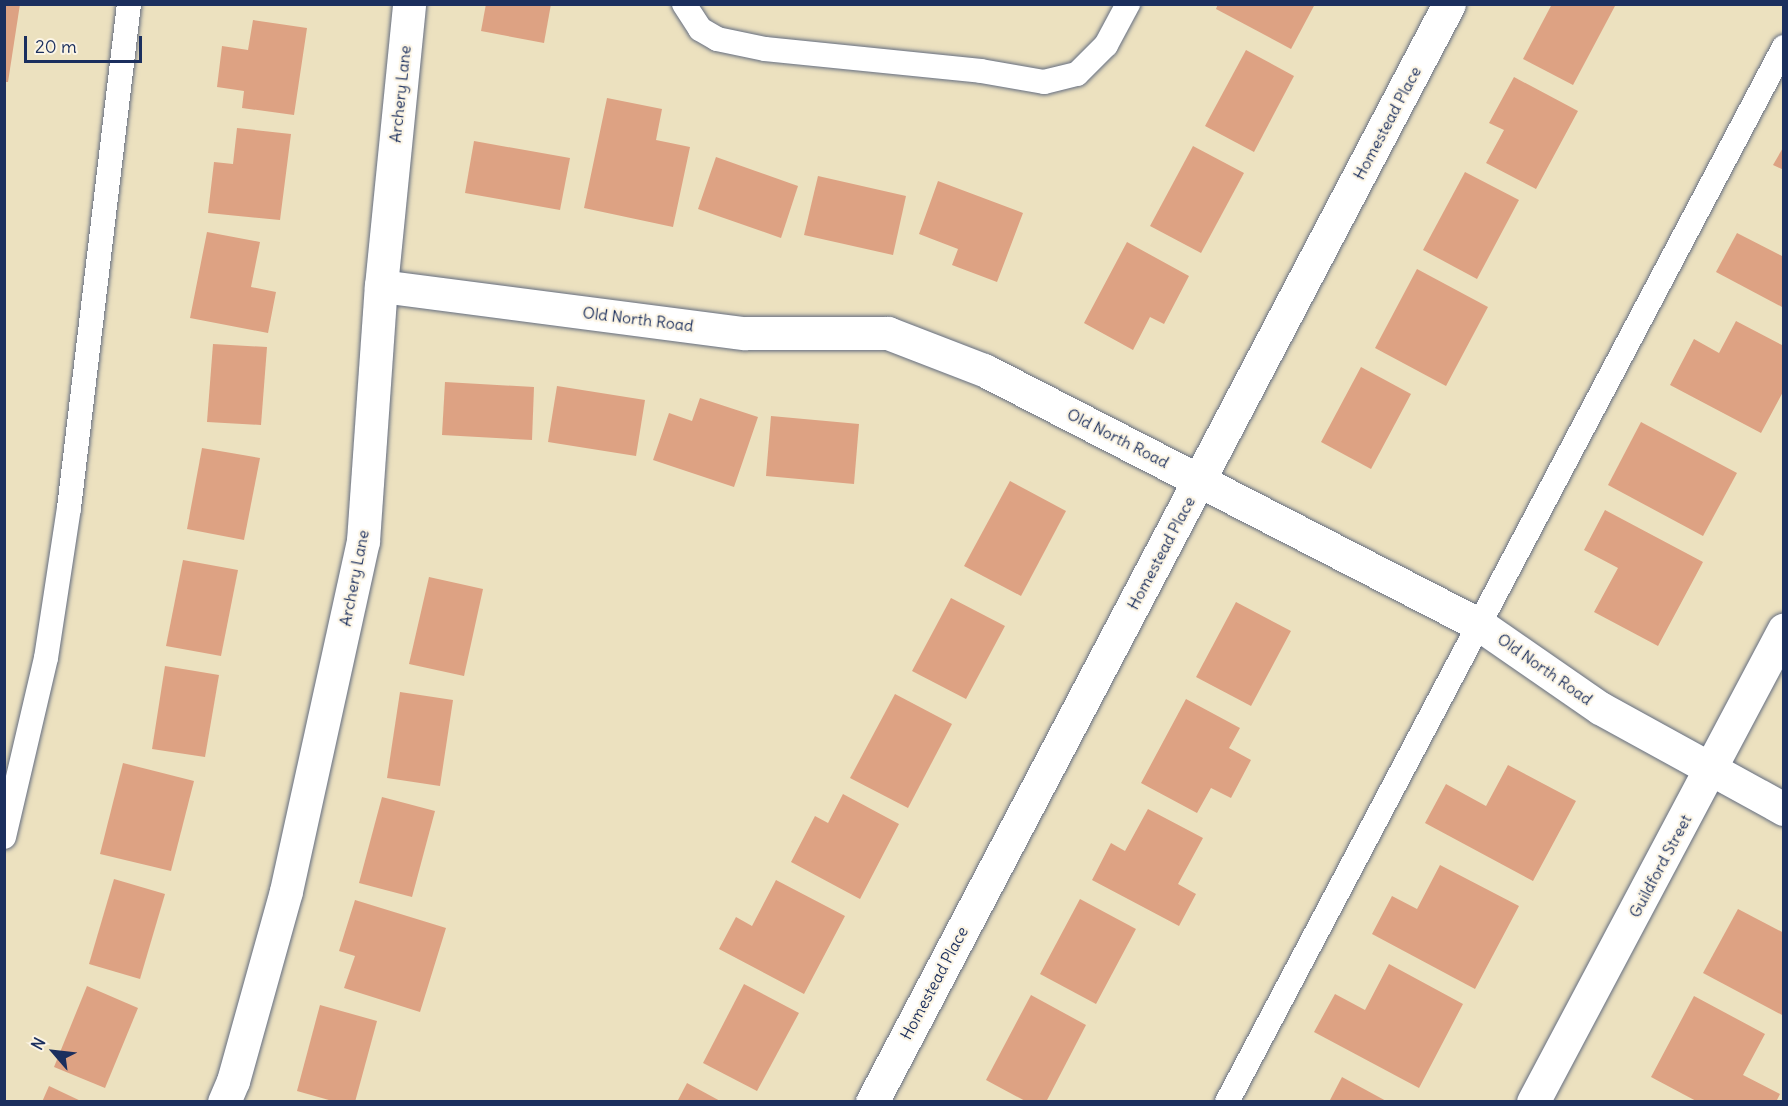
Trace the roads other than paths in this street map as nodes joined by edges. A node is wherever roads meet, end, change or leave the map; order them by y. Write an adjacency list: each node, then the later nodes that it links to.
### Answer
1 (129, 4): 13 (lane)
2 (409, 4): 7 (street, Archery Lane)
3 (684, 4): 4 (lane)
4 (1128, 4)
5 (1449, 4): 8 (street, Homestead Place)
6 (1784, 47): 9 (lane)
7 (381, 286): 8 (street, Old North Road); 14 (street, Archery Lane)
8 (1201, 479): 9 (street, Old North Road); 15 (street, Homestead Place)
9 (1480, 625): 11 (street, Old North Road); 16 (lane)
10 (1784, 629): 11 (street, Guildford Street)
11 (1711, 770): 12 (street, Old North Road); 17 (street, Guildford Street)
12 (1784, 809)
13 (4, 837)
14 (224, 1101)
15 (872, 1101)
16 (1227, 1101)
17 (1533, 1101)

